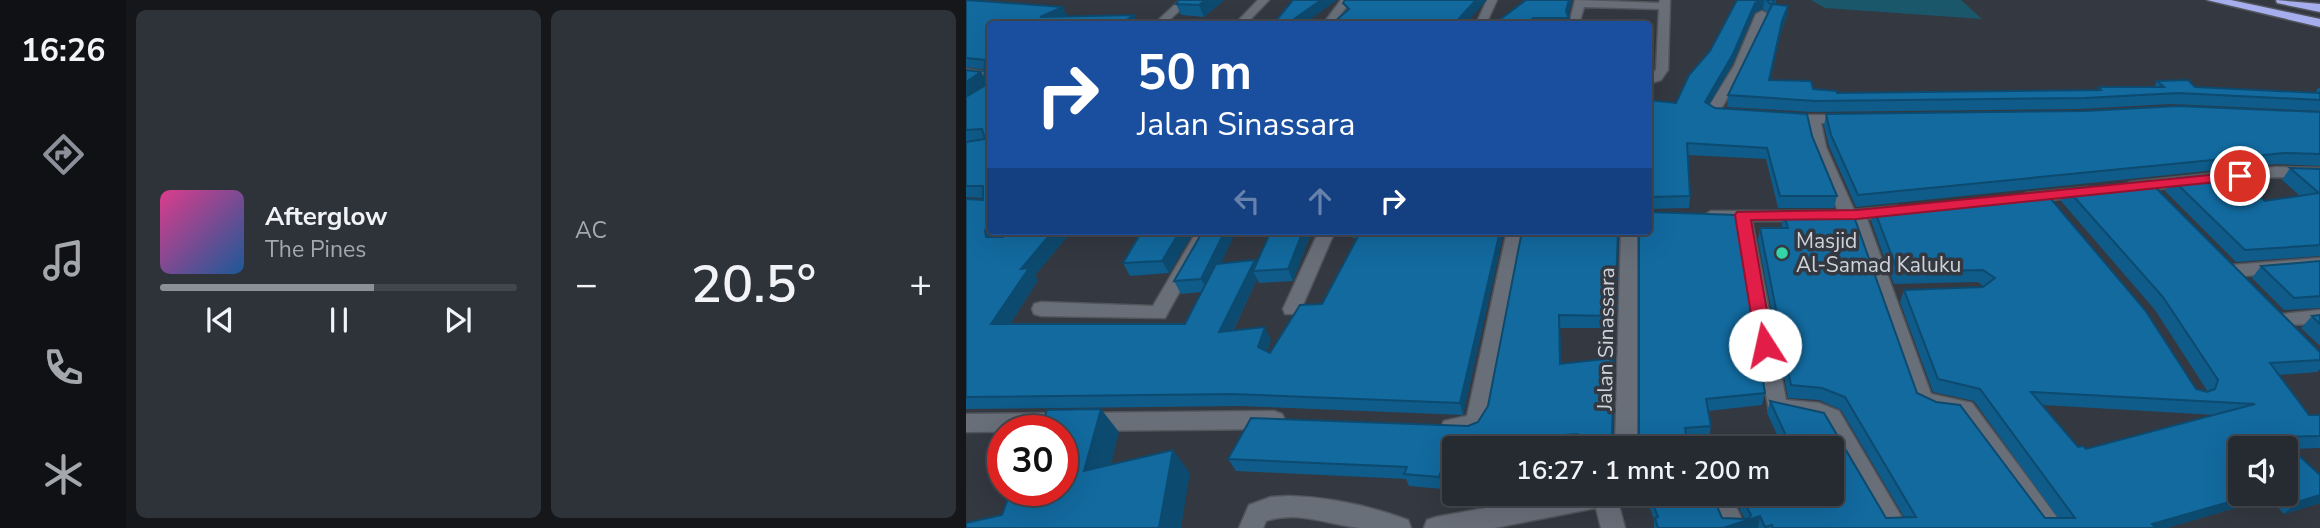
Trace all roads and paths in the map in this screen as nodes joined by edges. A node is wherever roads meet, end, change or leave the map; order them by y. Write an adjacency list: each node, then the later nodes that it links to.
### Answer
1 (1186, 0): 11 (street)
2 (1264, 0): 12 (street)
3 (1347, 0): 13 (street)
4 (1492, 0): 14 (street)
5 (2213, 0): 16 (highway)
6 (2282, 0): 9 (highway)
7 (1579, 2): 8 (street); 15 (street)
8 (1665, 3): 19 (street)
9 (2320, 8)
10 (1762, 14): 20 (street)
11 (1162, 21)
12 (1243, 21)
13 (1330, 21)
14 (1482, 21)
15 (1575, 21)
16 (2320, 23)
17 (966, 73): 18 (street)
18 (987, 76)
19 (1652, 79)
20 (1744, 118)
21 (1773, 118): 22 (street)
22 (1813, 119): 23 (street); 31 (street)
23 (1867, 119)
24 (2320, 173): 25 (street)
25 (2147, 185): 26 (street); 28 (street)
26 (2045, 196): 27 (street); 32 (street)
27 (2005, 200)
28 (2164, 202)
29 (1911, 209): 31 (street)
30 (1743, 215): 31 (street); 33 (street); 54 (street)
31 (1852, 215): 55 (street)
32 (2062, 215)
33 (1696, 216)
34 (1203, 235): 40 (street)
35 (1325, 235): 41 (street)
36 (1514, 235): 46 (street)
37 (1629, 235): 47 (street, Jalan Sinassara)
38 (2320, 264): 39 (street)
39 (2247, 286)
40 (1041, 309)
41 (1292, 309)
42 (2320, 317): 43 (street)
43 (2296, 337)
44 (1292, 421): 45 (street)
45 (966, 423)
46 (1434, 427)
47 (1626, 436)
48 (1724, 506): 53 (street)
49 (1251, 528): 50 (street)
50 (1399, 528)
51 (1436, 528): 52 (street)
52 (1613, 528)
53 (1734, 528)
54 (1896, 528)
55 (2053, 528)

